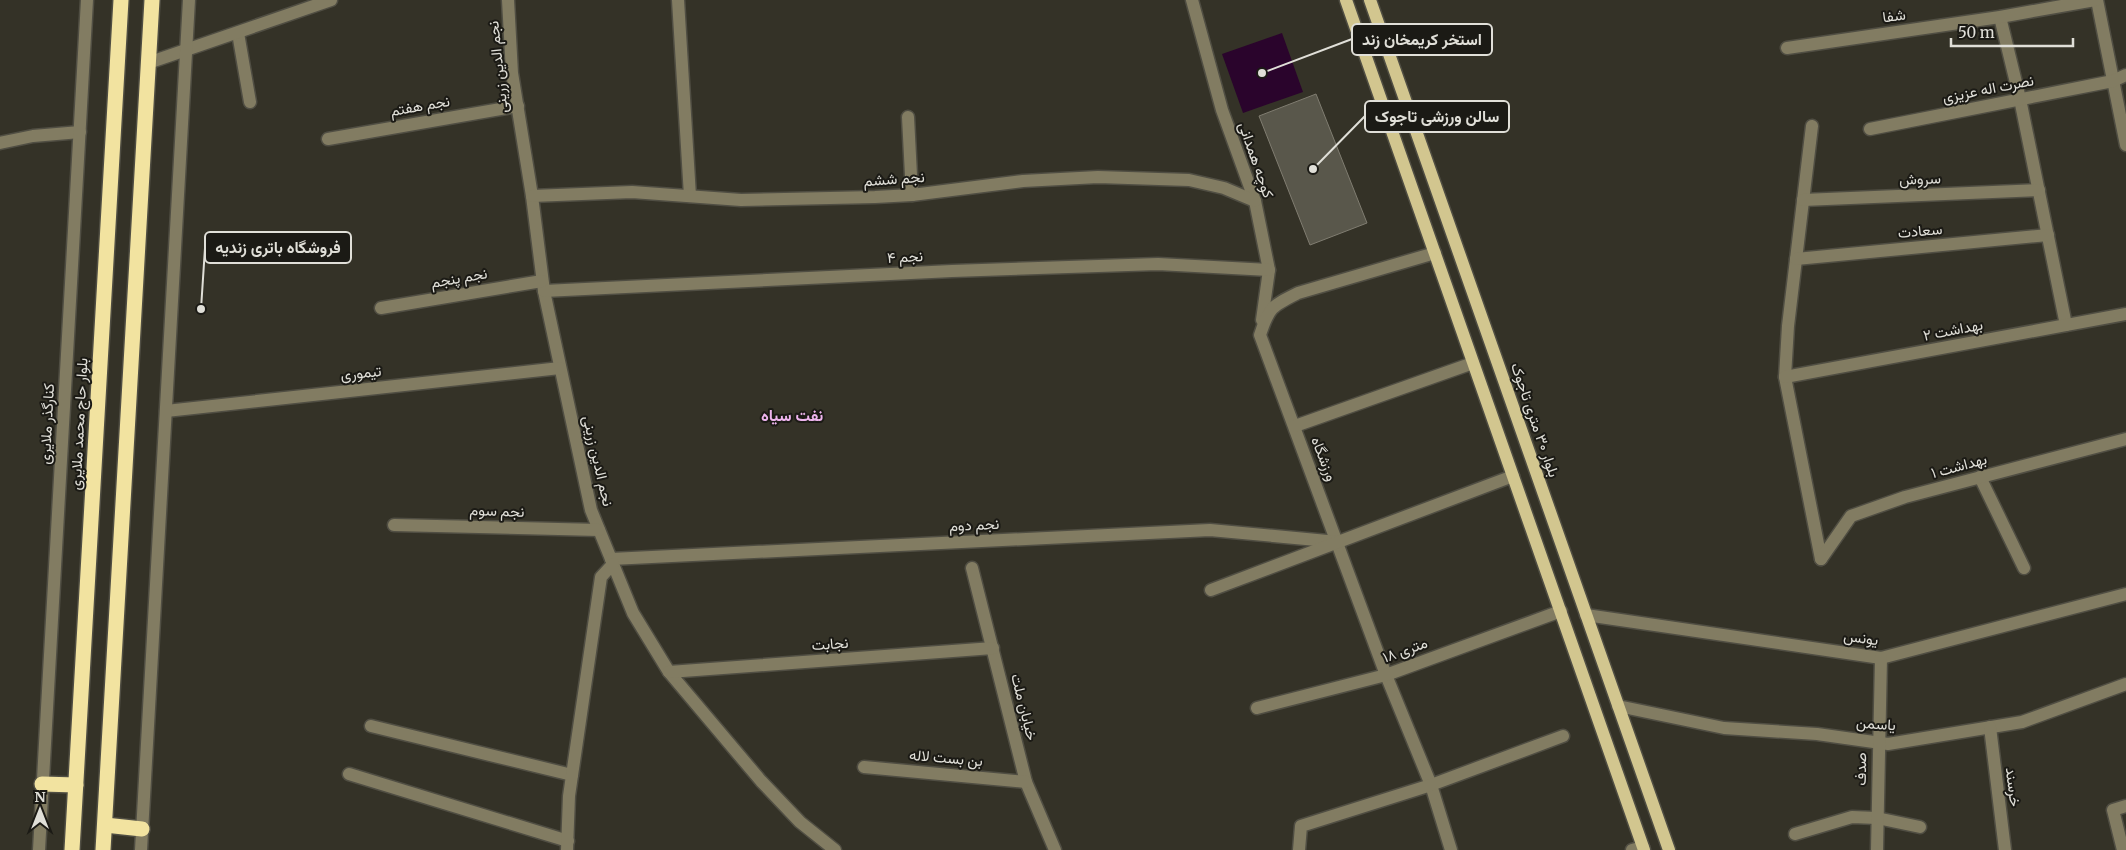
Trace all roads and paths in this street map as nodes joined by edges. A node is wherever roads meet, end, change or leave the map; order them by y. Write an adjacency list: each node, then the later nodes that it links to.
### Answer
1 (87, 0): 25 (street, کنارگذر ملایری)
2 (121, 0): 78 (highway, بلوار حاج محمد ملایری)
3 (152, 0): 16 (highway)
4 (189, 0): 15 (street)
5 (331, 0): 13 (street)
6 (508, 0): 21 (street, نجم الدین زرینی)
7 (678, 0): 32 (street)
8 (1346, 0): 36 (main road)
9 (1370, 0): 61 (main road, بلوار ۳۰ متری تاجوک)
10 (2096, 0): 12 (street, شفا); 18 (street)
11 (1195, 1): 34 (street, کوچه همدانی)
12 (2000, 17): 14 (street, شفا); 19 (street)
13 (238, 33): 15 (street); 20 (street)
14 (1787, 48)
15 (186, 51): 16 (street); 47 (street)
16 (148, 63): 82 (highway)
17 (2126, 75): 18 (street, نصرت اله عزیزی)
18 (2113, 81): 19 (street, نصرت اله عزیزی); 28 (street)
19 (2020, 99): 24 (street, نصرت اله عزیزی); 29 (street)
20 (250, 102)
21 (518, 106): 26 (street, نجم هفتم); 31 (street, نجم الدین زرینی)
22 (908, 117): 30 (street)
23 (1812, 126): 33 (street)
24 (1870, 129)
25 (80, 132): 27 (street); 77 (street, کنارگذر ملایری)
26 (328, 138)
27 (0, 143)
28 (2126, 145)
29 (2039, 190): 33 (street, سروش); 35 (street)
30 (912, 195): 32 (street, نجم ششم); 34 (street, نجم ششم)
31 (532, 196): 32 (street, نجم ششم); 39 (street, نجم الدین زرینی)
32 (690, 196)
33 (1803, 200): 37 (street)
34 (1255, 201): 38 (street, کوچه همدانی)
35 (2048, 235): 37 (street, سعادت); 42 (street)
36 (1435, 253): 43 (street); 44 (main road)
37 (1796, 259): 46 (street)
38 (1269, 270): 39 (street, نجم ۴); 43 (street, کوچه همدانی)
39 (543, 286): 40 (street, نجم پنجم); 45 (street, نجم الدین زرینی)
40 (381, 308)
41 (2126, 314): 42 (street, بهداشت ۲)
42 (2066, 325): 46 (street, بهداشت ۲)
43 (1260, 334): 48 (street, ورزشگاه)
44 (1473, 363): 48 (street); 50 (main road)
45 (560, 368): 47 (street, تیموری); 53 (street, نجم الدین زرینی)
46 (1785, 377): 51 (street, بهداشت ۱)
47 (166, 410): 84 (street)
48 (1295, 426): 54 (street, ورزشگاه)
49 (2126, 439): 51 (street, بهداشت ۱)
50 (1513, 476): 54 (street); 60 (main road)
51 (1980, 477): 57 (street)
52 (394, 525): 53 (street, نجم سوم)
53 (599, 530): 55 (street, نجم الدین زرینی)
54 (1338, 542): 55 (street, نجم دوم); 58 (street); 65 (street, ورزشگاه)
55 (612, 561): 64 (street, نجم الدین زرینی); 75 (street)
56 (972, 568): 62 (street, خیابان ملت)
57 (2024, 568)
58 (1212, 590)
59 (2126, 594): 63 (street, یونس)
60 (1560, 611): 65 (street, ۱۸ متری); 87 (main road)
61 (1586, 615): 63 (street, یونس); 67 (main road, بلوار ۳۰ متری تاجوک)
62 (993, 648): 64 (street, نجابت); 76 (street, خیابان ملت)
63 (1881, 658): 72 (street, صدف)
64 (669, 672): 92 (street, نجم الدین زرینی)
65 (1386, 675): 68 (street, ۱۸ متری); 79 (street, ورزشگاه)
66 (2126, 684): 70 (street, یاسمن)
67 (1618, 706): 72 (street, یاسمن); 96 (main road, بلوار ۳۰ متری تاجوک)
68 (1257, 708)
69 (371, 726): 75 (street)
70 (1990, 728): 72 (street, یاسمن); 98 (street, خرسند)
71 (1563, 736): 79 (street)
72 (1878, 743): 81 (street, صدف)
73 (864, 767): 76 (street, بن بست لاله)
74 (349, 774): 86 (street)
75 (572, 775): 86 (street)
76 (1026, 782): 93 (street, خیابان ملت)
77 (42, 784): 78 (highway); 88 (street, کنارگذر ملایری)
78 (76, 785): 89 (highway, بلوار حاج محمد ملایری)
79 (1431, 785): 94 (street); 95 (street, ورزشگاه)
80 (2126, 806): 99 (street)
81 (1877, 818): 83 (street); 85 (street); 97 (street, صدف)
82 (105, 825): 84 (highway); 90 (highway)
83 (1920, 826)
84 (142, 829): 91 (street)
85 (1795, 834)
86 (567, 845)
87 (1640, 849)
88 (39, 850)
89 (72, 850)
90 (103, 850)
91 (141, 850)
92 (835, 850)
93 (1055, 850)
94 (1299, 850)
95 (1451, 850)
96 (1668, 850)
97 (1877, 850)
98 (2005, 850)
99 (2123, 850)

